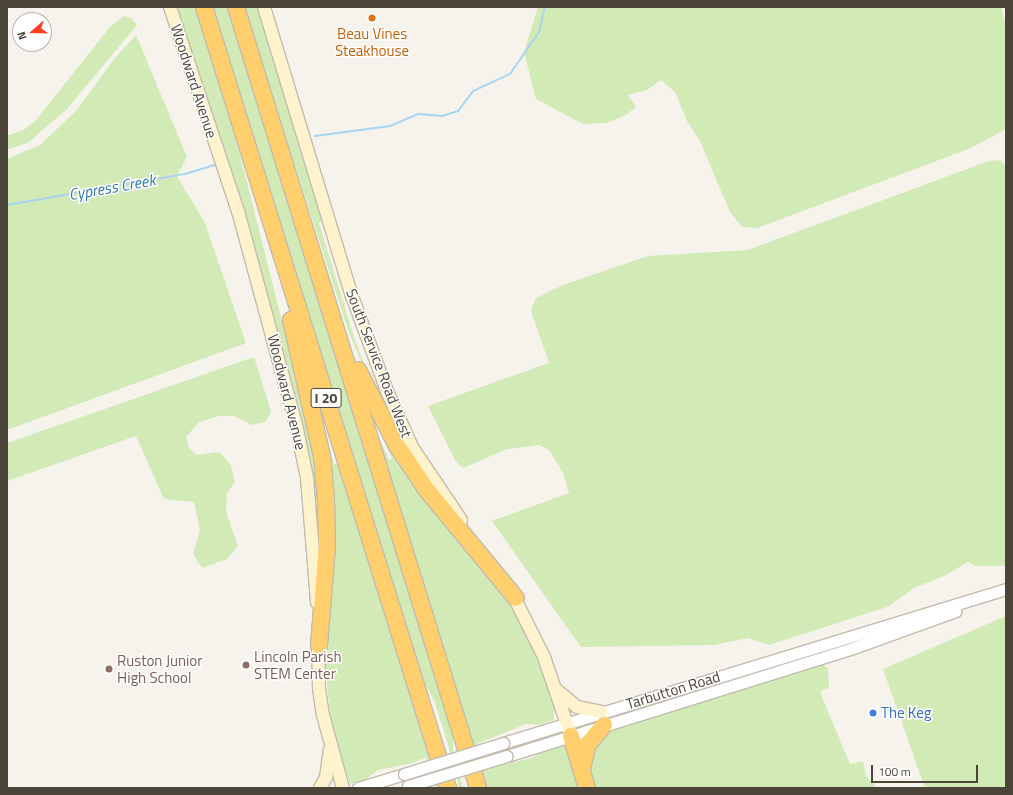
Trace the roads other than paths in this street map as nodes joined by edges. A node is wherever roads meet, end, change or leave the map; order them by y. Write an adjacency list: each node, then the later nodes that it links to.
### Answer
1 (170, 7): 10 (main road, Woodward Avenue)
2 (204, 7): 5 (highway, I 20)
3 (236, 7): 6 (highway, I 20)
4 (264, 7): 9 (main road, South Service Road West)
5 (267, 214): 10 (highway); 22 (highway, I 20)
6 (305, 231): 9 (highway); 23 (highway, I 20)
7 (1006, 589): 8 (street, Tarbutton Road)
8 (988, 596): 11 (street, Tarbutton Road); 12 (street, Tarbutton Road)
9 (516, 598): 13 (main road, South Service Road West)
10 (319, 646): 16 (main road, Woodward Avenue)
11 (798, 651): 12 (street); 14 (street, Tarbutton Road)
12 (802, 664): 14 (street, Tarbutton Road)
13 (556, 688): 14 (main road); 15 (main road, South Service Road West)
14 (603, 719): 15 (street, Tarbutton Road); 17 (highway)
15 (569, 729): 17 (highway); 18 (street, Tarbutton Road, bridge); 21 (street, Tarbutton Road, bridge)
16 (330, 742): 19 (main road); 20 (main road, Woodward Avenue)
17 (582, 771): 24 (highway)
18 (405, 787)
19 (320, 788)
20 (343, 788)
21 (358, 788)
22 (448, 788)
23 (478, 788)
24 (587, 788)

